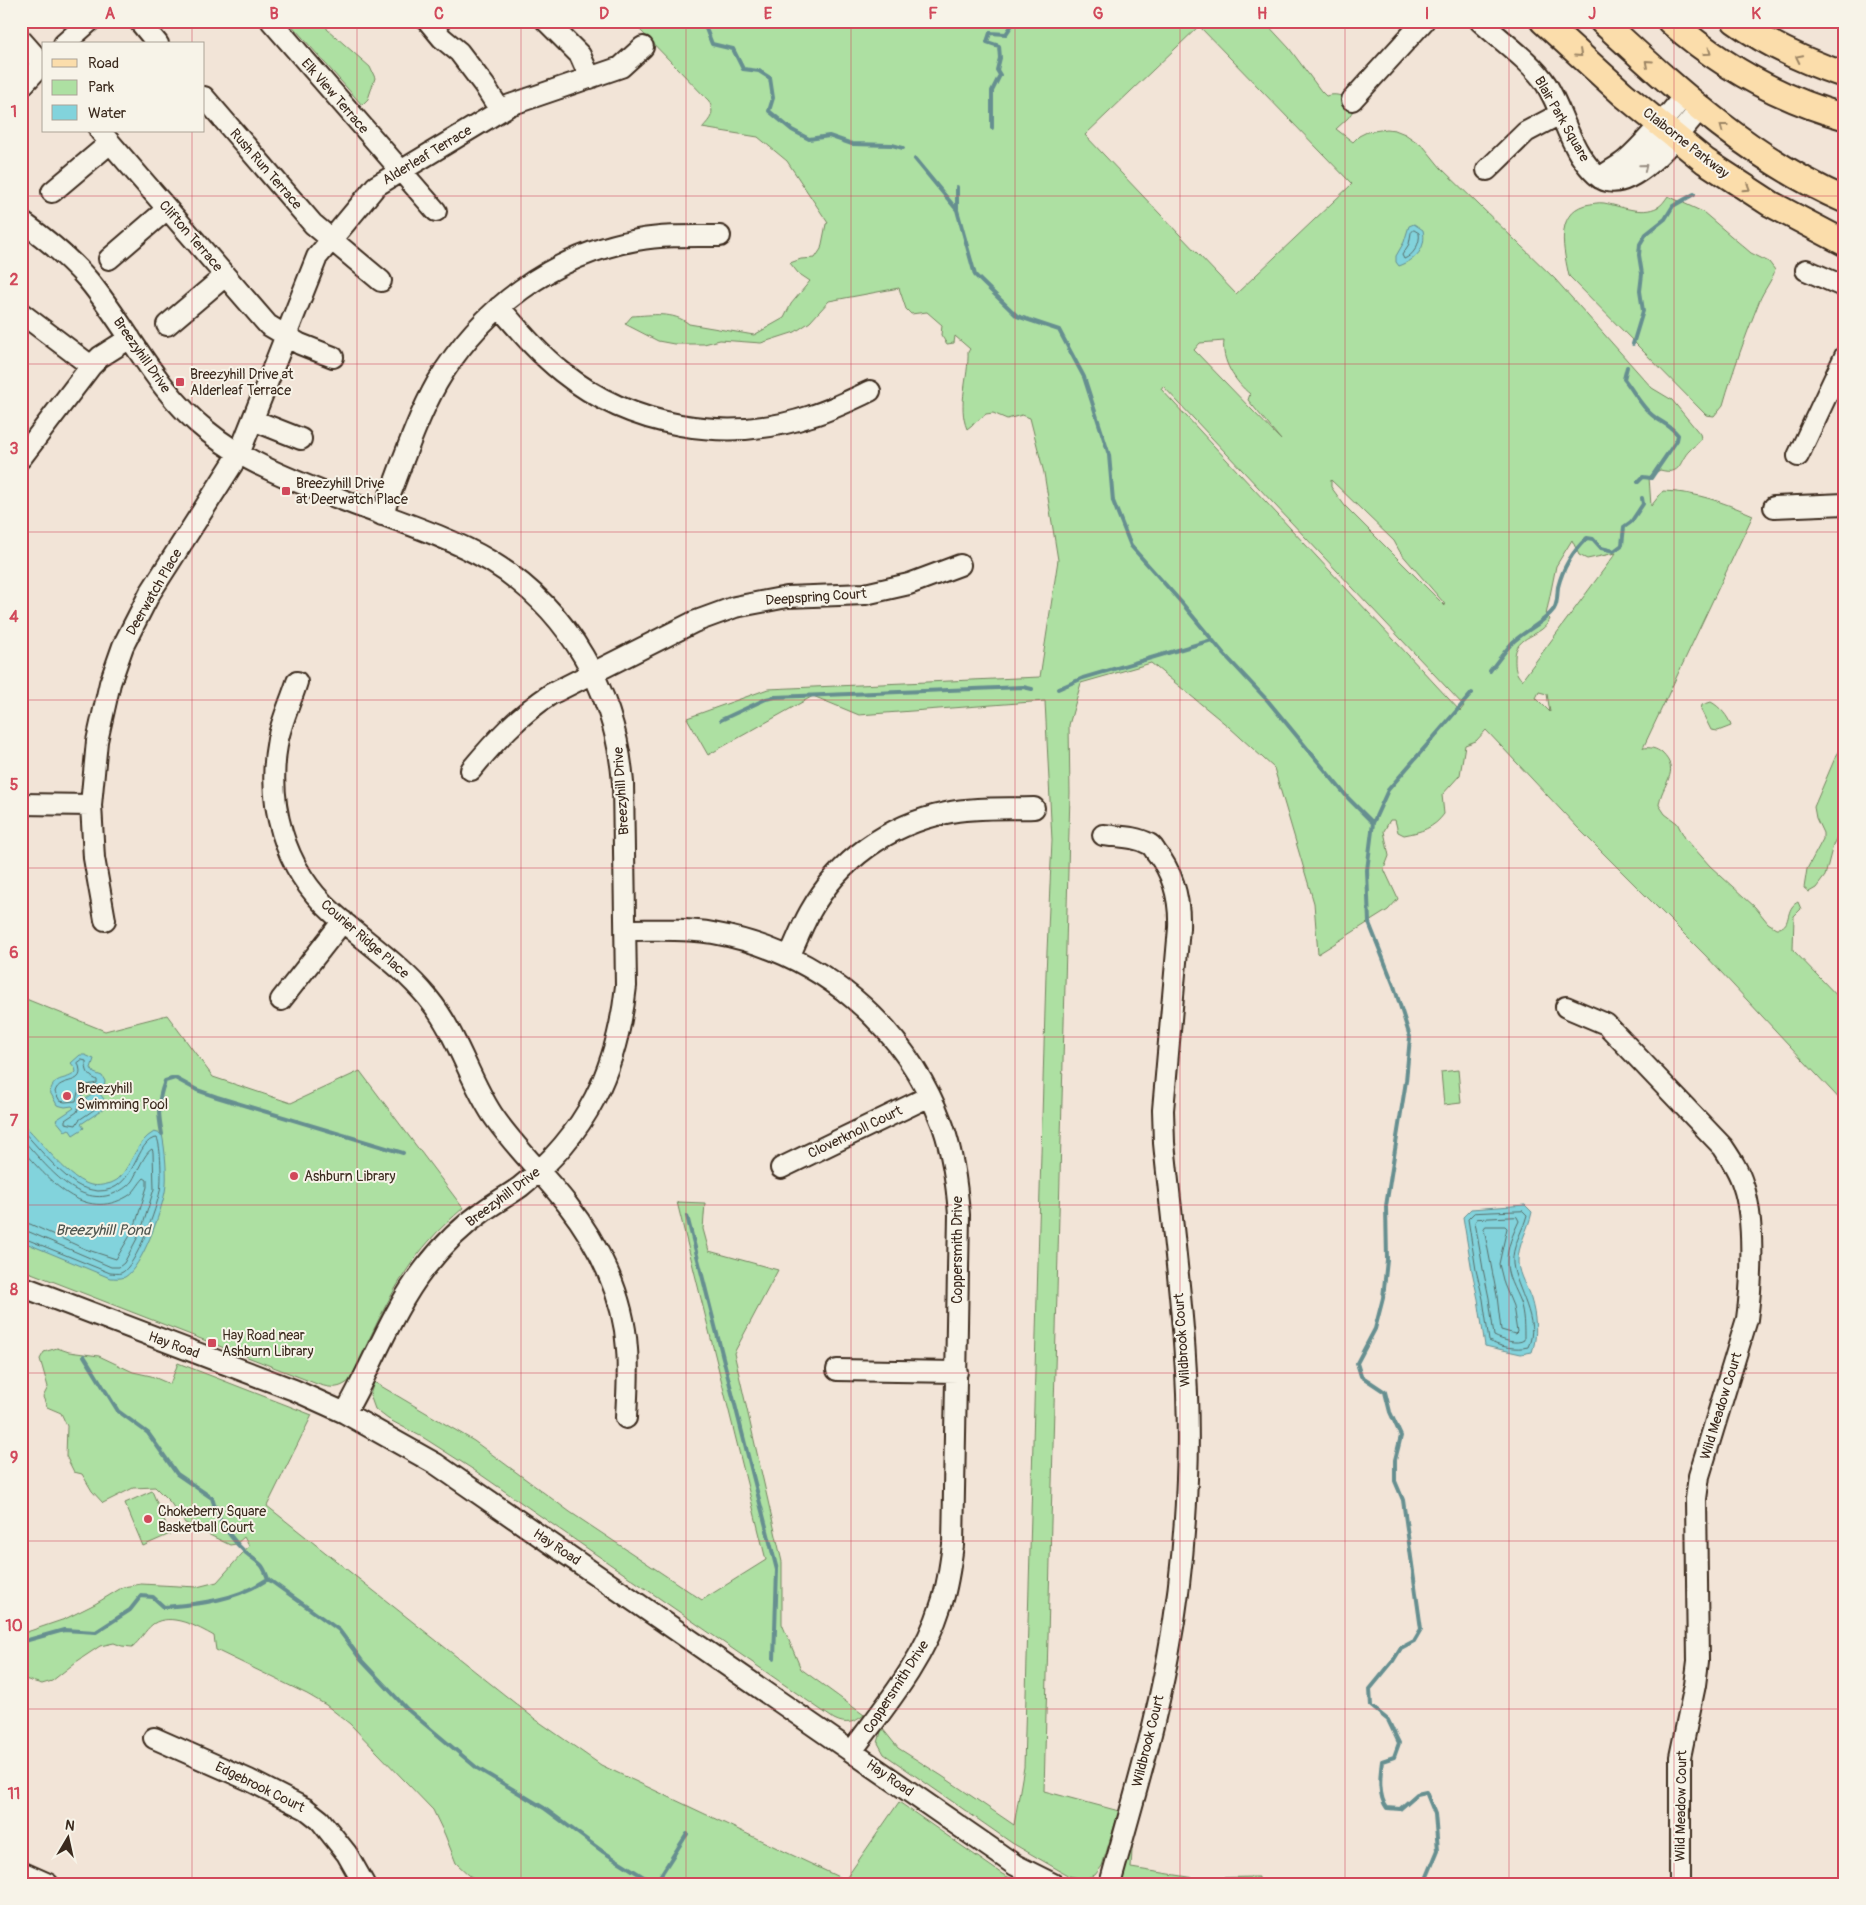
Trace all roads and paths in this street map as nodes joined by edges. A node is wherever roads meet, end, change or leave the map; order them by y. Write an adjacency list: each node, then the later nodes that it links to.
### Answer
1 (90, 21): 13 (street)
2 (139, 21): 14 (street)
3 (271, 21): 30 (street, Elk View Terrace)
4 (428, 21): 24 (street)
5 (546, 21): 19 (street)
6 (1424, 21): 22 (street)
7 (1480, 21): 25 (street, Blair Park Square)
8 (1543, 21): 27 (main road, Claiborne Parkway, one-way to 27)
9 (1602, 21): 23 (main road, one-way to 9)
10 (1670, 21): 26 (main road, one-way to 26)
11 (1735, 21): 18 (main road, one-way to 11)
12 (21, 40): 16 (street)
13 (66, 42)
14 (156, 42)
15 (643, 47): 19 (street, Alderleaf Terrace)
16 (42, 63)
17 (42, 65): 20 (street)
18 (1845, 75)
19 (590, 78): 24 (street, Alderleaf Terrace)
20 (21, 87)
21 (205, 98): 37 (street, Rush Run Terrace)
22 (1352, 100)
23 (1692, 103): 27 (street, Blair Park Square); 32 (main road, one-way to 23)
24 (500, 110): 30 (street, Alderleaf Terrace)
25 (1560, 114): 27 (street, Blair Park Square); 29 (street)
26 (1845, 116)
27 (1668, 131): 38 (main road, Claiborne Parkway, one-way to 38)
28 (105, 137): 31 (street); 33 (street, Clifton Terrace)
29 (1488, 170)
30 (400, 171): 34 (street, Elk View Terrace); 37 (street, Alderleaf Terrace)
31 (52, 192)
32 (1845, 200)
33 (167, 209): 39 (street); 41 (street, Clifton Terrace)
34 (436, 211)
35 (21, 221): 48 (street, Breezyhill Drive)
36 (720, 236): 44 (street)
37 (331, 239): 42 (street, Rush Run Terrace); 47 (street, Alderleaf Terrace)
38 (1845, 243)
39 (110, 259)
40 (1806, 270): 43 (street)
41 (225, 276): 46 (street); 47 (street, Clifton Terrace)
42 (381, 281)
43 (1845, 287)
44 (498, 307): 52 (street); 60 (street)
45 (21, 313): 51 (street)
46 (167, 325)
47 (286, 336): 50 (street, Clifton Terrace); 53 (street, Alderleaf Terrace)
48 (130, 338): 51 (street); 55 (street, Breezyhill Drive)
49 (1845, 356): 56 (street)
50 (333, 358)
51 (91, 366): 57 (street)
52 (870, 391)
53 (253, 420): 54 (street); 55 (street, Alderleaf Terrace)
54 (301, 439)
55 (239, 454): 60 (street, Breezyhill Drive); 66 (street, Deerwatch Place)
56 (1798, 456)
57 (21, 458)
58 (1845, 504): 59 (street)
59 (1774, 507)
60 (382, 515): 62 (street, Breezyhill Drive)
61 (960, 565): 62 (street, Deepspring Court)
62 (594, 672): 64 (street, Deepspring Court); 71 (street, Breezyhill Drive)
63 (297, 682): 70 (street, Courier Ridge Place)
64 (471, 770)
65 (21, 804): 66 (street)
66 (91, 805): 69 (street, Deerwatch Place)
67 (1034, 808): 72 (street)
68 (1103, 835): 89 (street, Wildbrook Court)
69 (105, 920)
70 (343, 921): 73 (street); 77 (street, Courier Ridge Place)
71 (626, 930): 72 (street, Coppersmith Drive); 77 (street, Breezyhill Drive)
72 (789, 957): 75 (street, Coppersmith Drive)
73 (281, 1000)
74 (1566, 1006): 90 (street, Wild Meadow Court)
75 (930, 1096): 76 (street, Cloverknoll Court); 80 (street, Coppersmith Drive)
76 (781, 1168)
77 (539, 1172): 81 (street, Breezyhill Drive); 82 (street, Courier Ridge Place)
78 (21, 1286): 81 (street, Hay Road)
79 (837, 1370): 80 (street)
80 (957, 1372): 84 (street, Coppersmith Drive)
81 (344, 1413): 84 (street, Hay Road)
82 (626, 1418)
83 (154, 1738): 87 (street, Edgebrook Court)
84 (852, 1751): 88 (street, Hay Road)
85 (21, 1872): 86 (street)
86 (48, 1884)
87 (364, 1884)
88 (1053, 1884)
89 (1110, 1884)
90 (1680, 1884)

